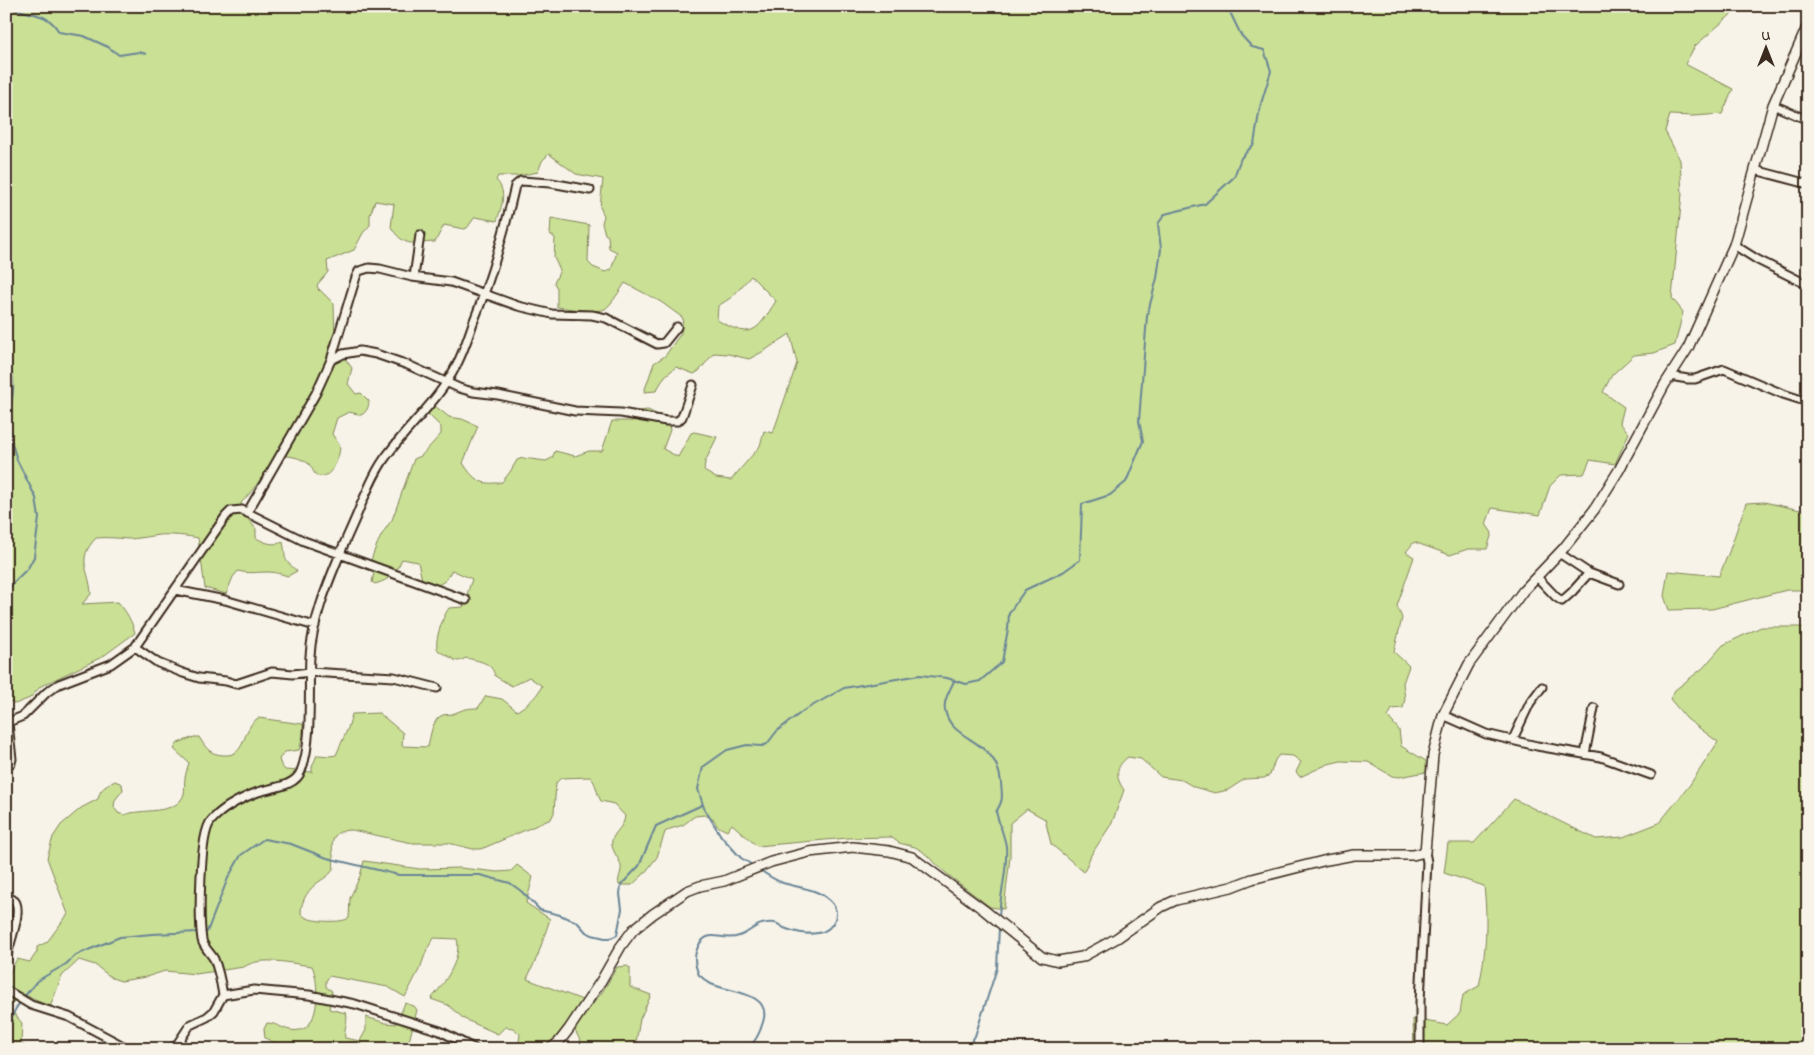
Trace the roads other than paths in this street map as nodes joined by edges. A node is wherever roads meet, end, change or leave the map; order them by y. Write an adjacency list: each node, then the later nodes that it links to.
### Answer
1 (1808, 25): 2 (main road)
2 (1773, 105): 3 (street); 4 (main road)
3 (1808, 120)
4 (1755, 170): 5 (street); 8 (main road)
5 (1808, 184)
6 (590, 190): 11 (street)
7 (420, 235): 9 (street)
8 (1734, 245): 10 (street); 14 (main road)
9 (414, 277): 11 (street); 13 (street)
10 (1808, 285)
11 (485, 293): 12 (street); 15 (street)
12 (677, 327)
13 (331, 360): 15 (street); 18 (street)
14 (1670, 376): 17 (street); 20 (main road)
15 (446, 383): 16 (street); 19 (street)
16 (693, 385)
17 (1808, 402)
18 (247, 513): 19 (street); 24 (street)
19 (340, 554): 25 (street); 26 (street)
20 (1559, 554): 21 (street); 22 (main road)
21 (1589, 573): 22 (street); 23 (street)
22 (1537, 577): 32 (main road)
23 (1619, 584)
24 (175, 590): 26 (street); 27 (street)
25 (466, 600)
26 (315, 626): 28 (street)
27 (135, 647): 28 (street); 33 (street)
28 (310, 672): 30 (street); 43 (street)
29 (1542, 687): 35 (street)
30 (437, 688)
31 (1594, 708): 36 (street)
32 (1443, 714): 35 (street); 39 (main road)
33 (7, 723): 34 (street)
34 (8, 732): 37 (street)
35 (1513, 740): 36 (street)
36 (1585, 754): 38 (street)
37 (6, 766)
38 (1651, 776)
39 (1425, 852): 47 (main road); 48 (street)
40 (6, 897): 41 (street)
41 (7, 954)
42 (6, 990): 44 (street)
43 (223, 995): 45 (street); 46 (street)
44 (129, 1049)
45 (174, 1049)
46 (475, 1049)
47 (550, 1049)
48 (1420, 1049)

